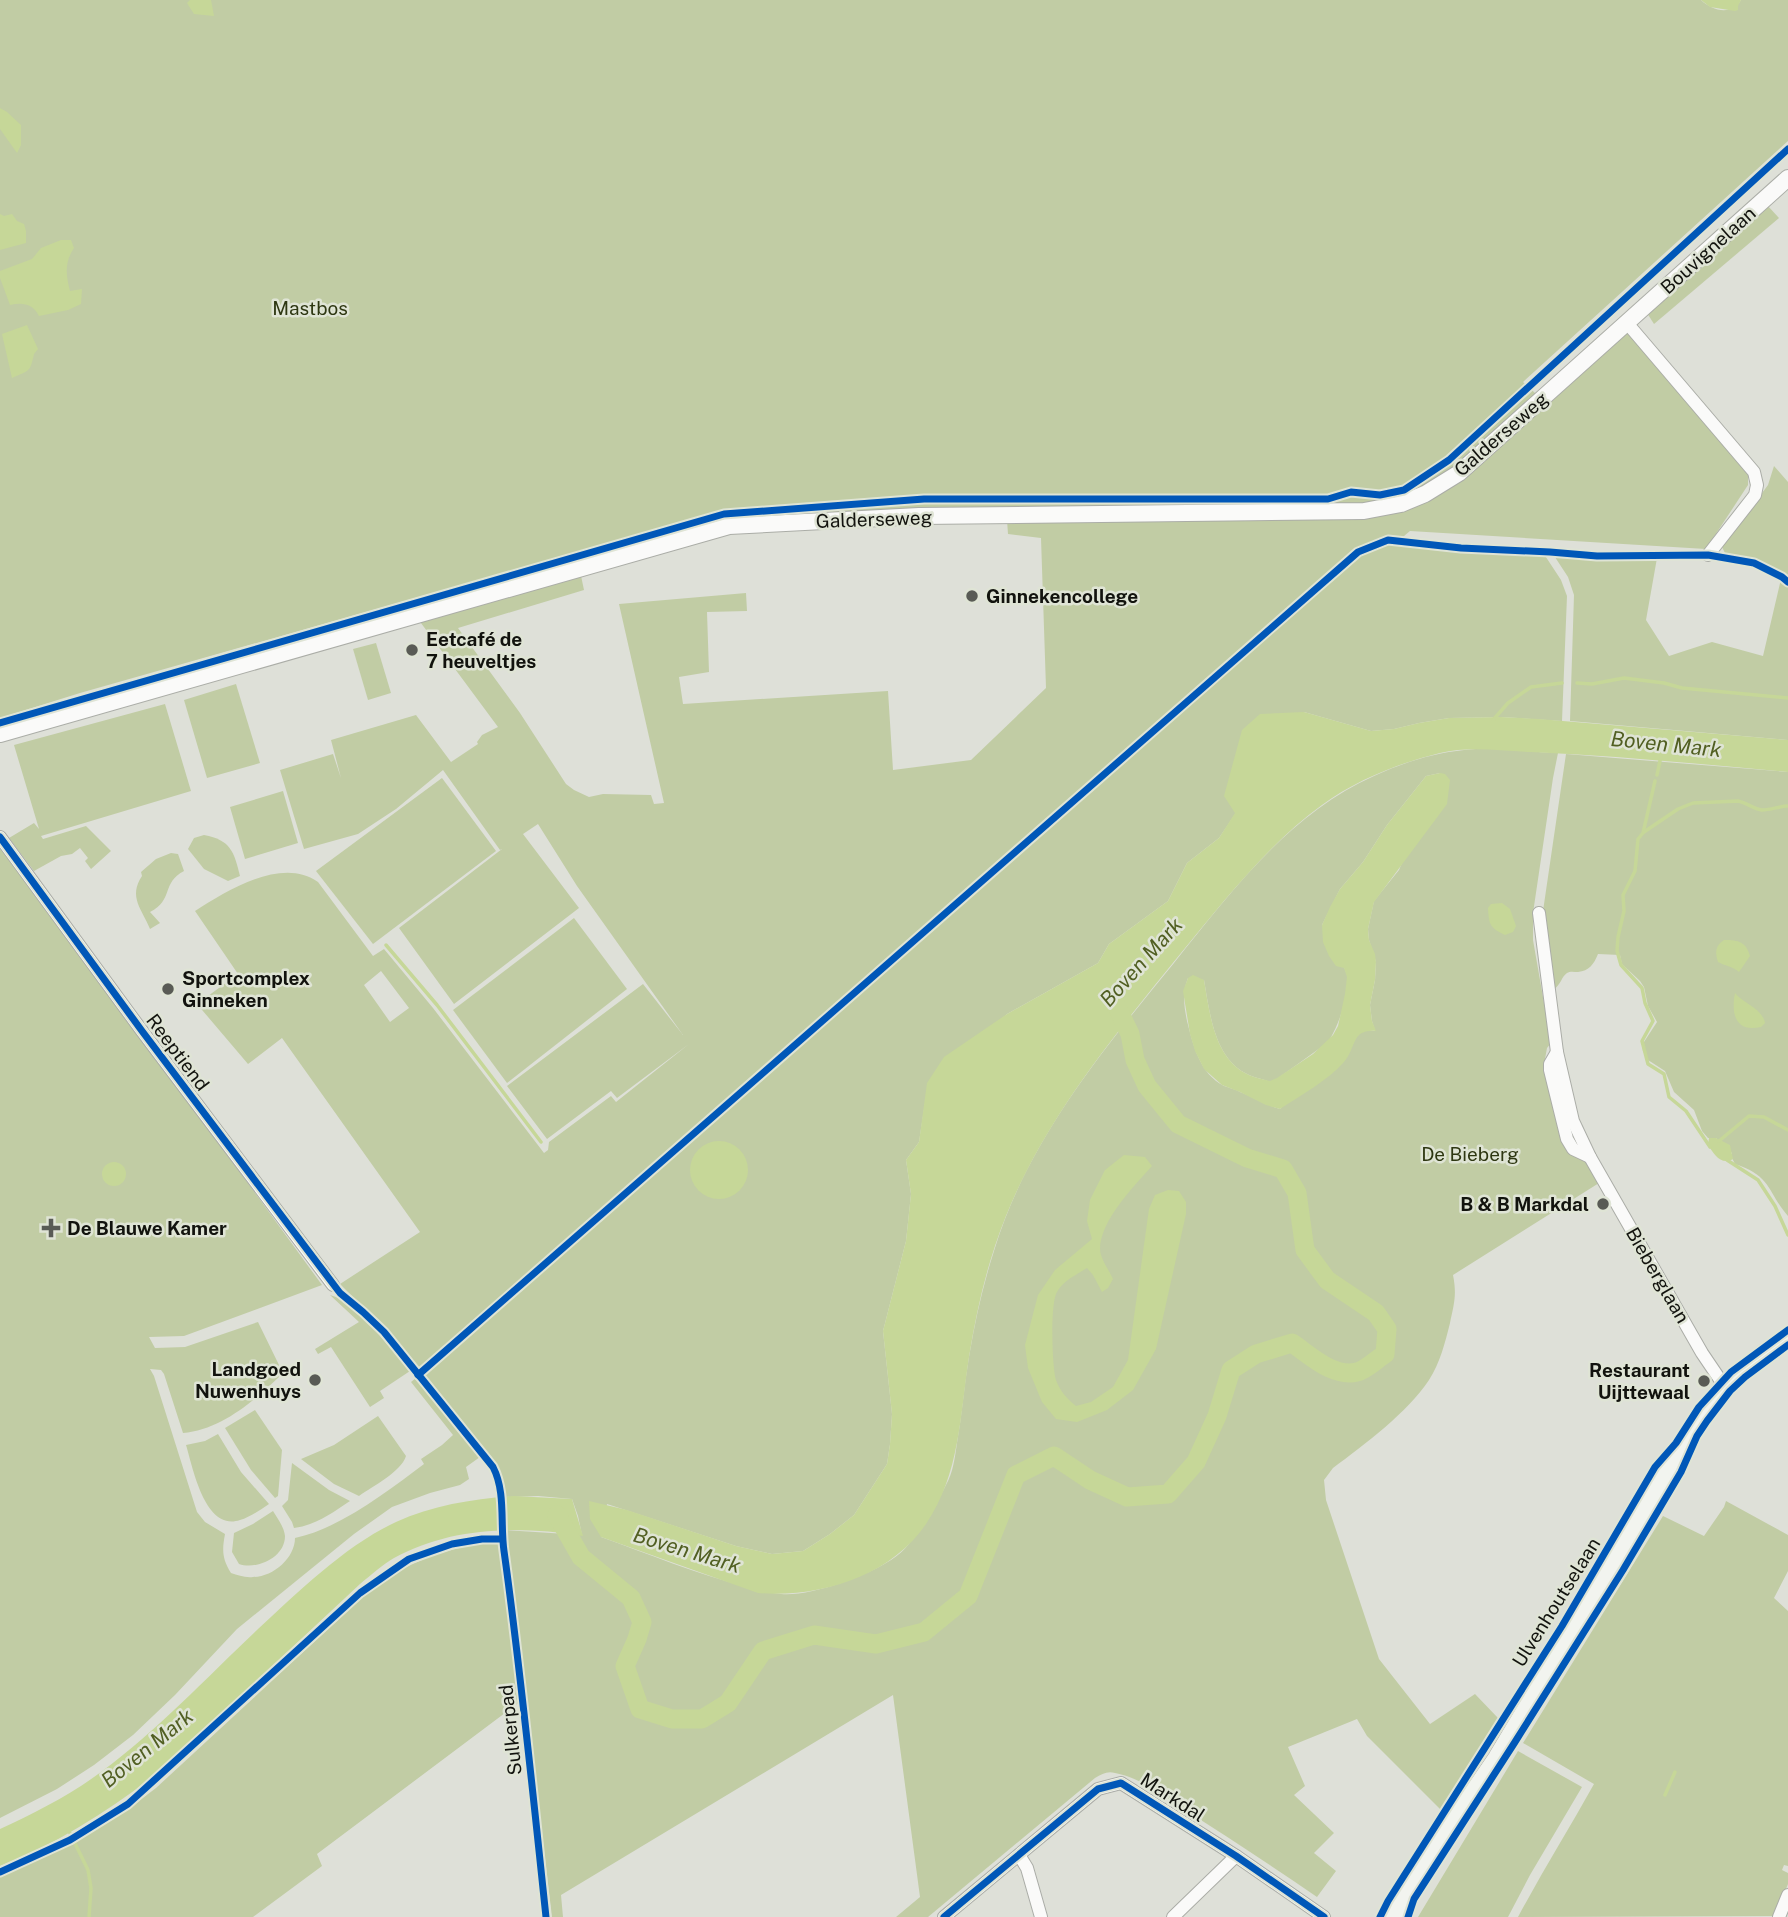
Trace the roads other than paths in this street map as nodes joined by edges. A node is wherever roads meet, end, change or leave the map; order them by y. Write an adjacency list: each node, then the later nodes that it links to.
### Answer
1 (1788, 178): 2 (street, Bouvignelaan)
2 (1627, 323): 3 (street); 4 (street, Galderseweg)
3 (1708, 555)
4 (0, 734)
5 (0, 838): 7 (street, Reeptiend)
6 (1539, 913): 9 (street, Bieberglaan)
7 (333, 1285)
8 (1788, 1337): 9 (main road, Ulvenhoutselaan)
9 (1726, 1387): 17 (main road, Ulvenhoutselaan)
10 (1019, 1855): 11 (street, Markdal); 13 (street, Markdal); 14 (street)
11 (1237, 1857): 15 (street); 16 (street, Markdal)
12 (1788, 1895): 18 (street)
13 (944, 1917)
14 (1041, 1917)
15 (1173, 1917)
16 (1324, 1917)
17 (1394, 1917)
18 (1779, 1917)

